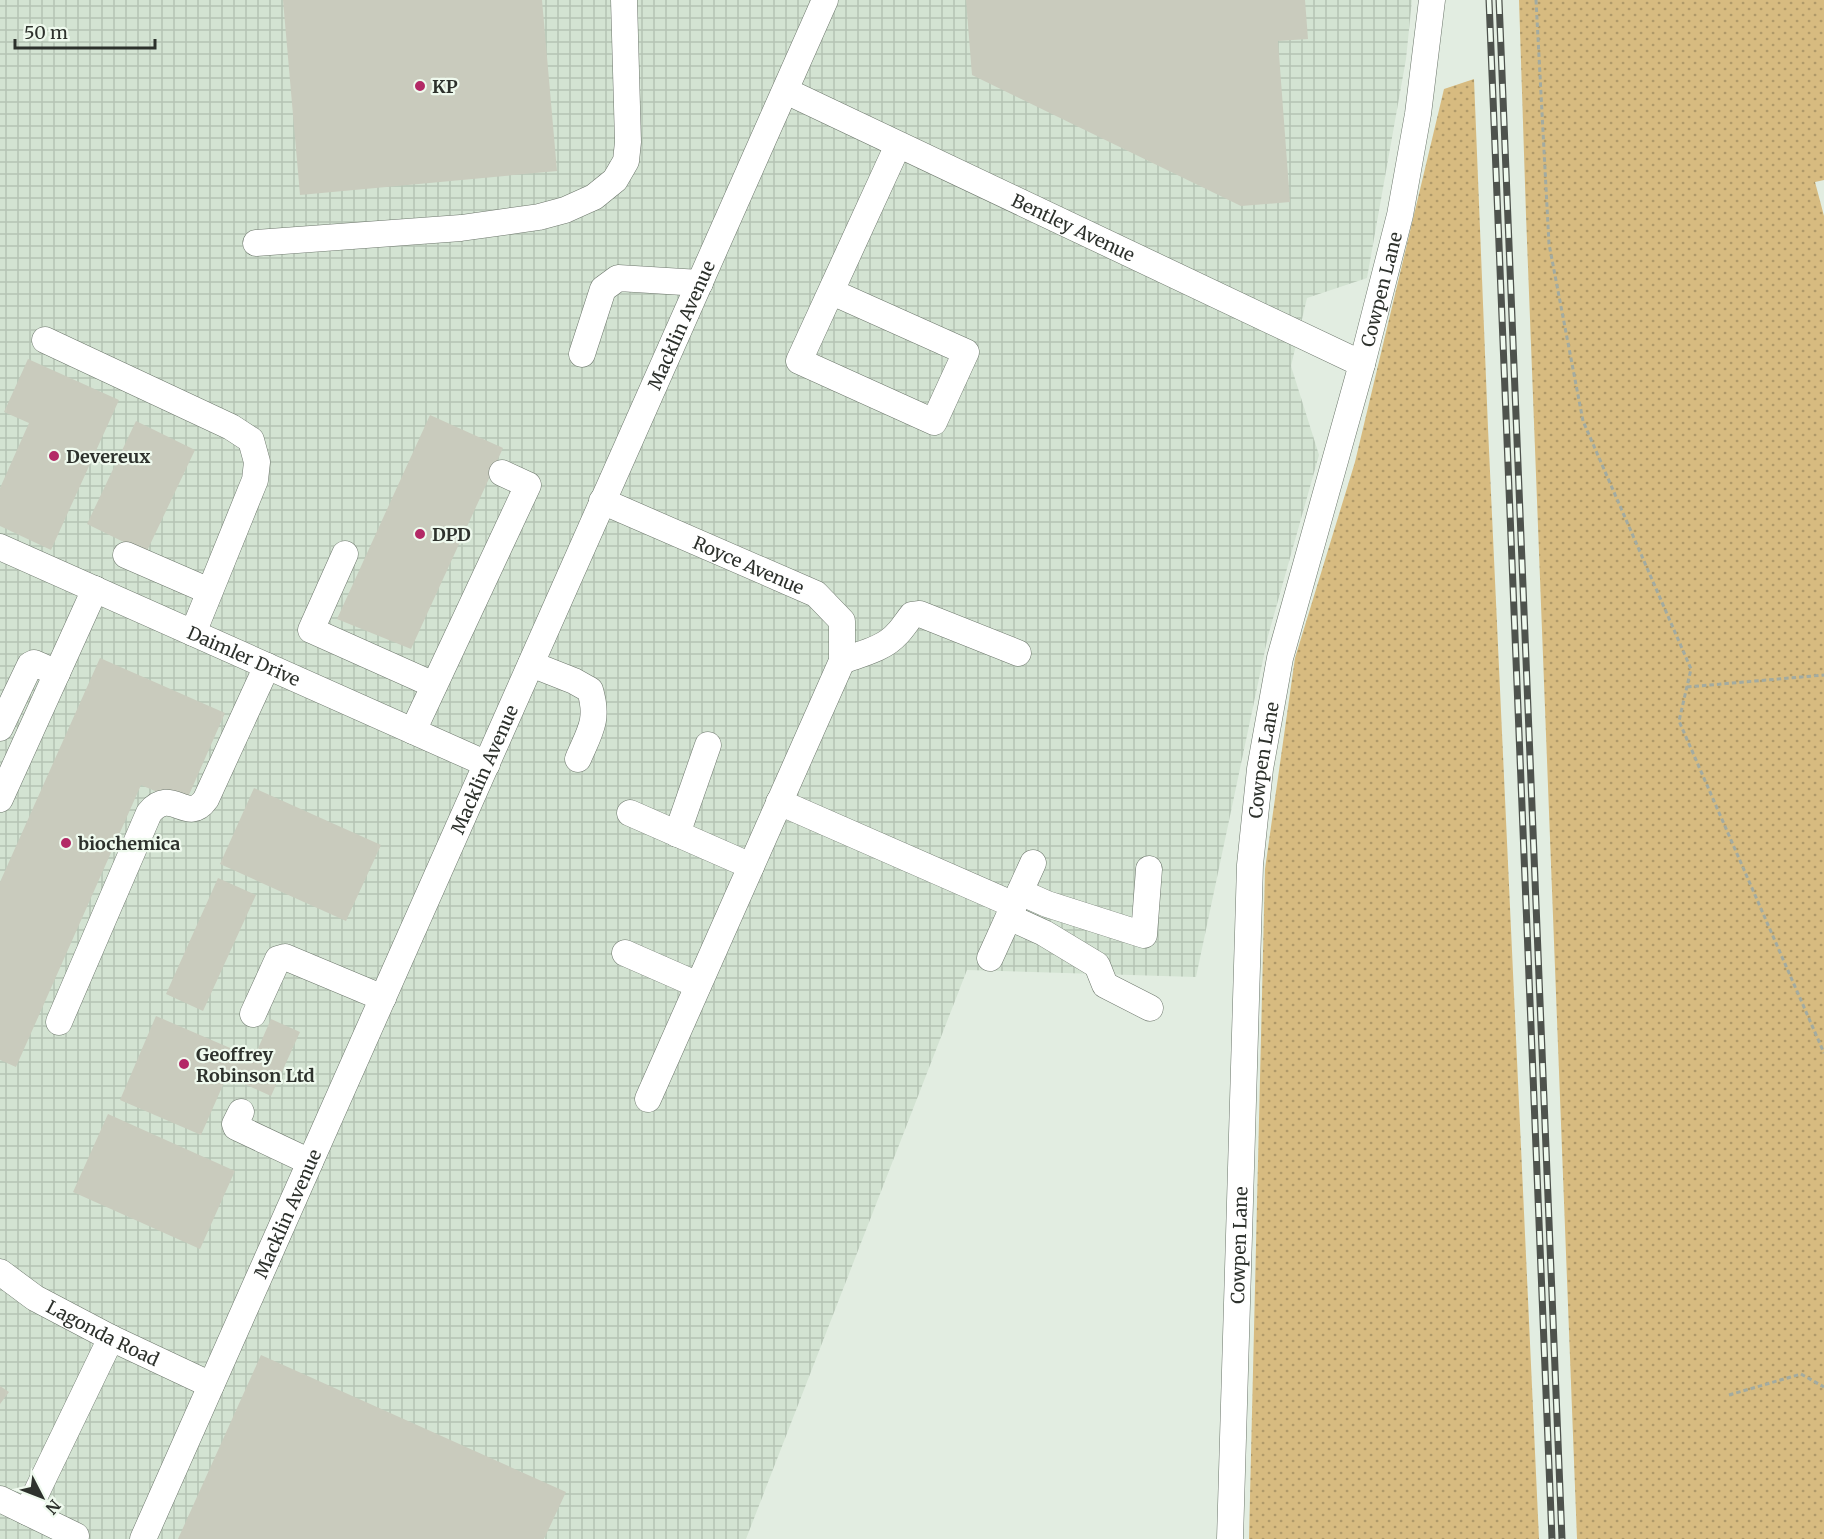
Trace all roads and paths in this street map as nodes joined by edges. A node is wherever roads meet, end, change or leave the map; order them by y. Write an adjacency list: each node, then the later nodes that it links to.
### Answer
1 (624, 0): 7 (street)
2 (825, 0): 5 (street, Macklin Avenue)
3 (1432, 0): 12 (street, Cowpen Lane)
4 (1536, 0): 28 (path)
5 (786, 91): 6 (street, Bentley Avenue); 8 (street, Macklin Avenue)
6 (898, 144): 9 (street); 12 (street, Bentley Avenue)
7 (256, 243)
8 (700, 283): 11 (street); 14 (street, Macklin Avenue)
9 (832, 292): 9 (street)
10 (45, 340): 19 (street)
11 (582, 354)
12 (1362, 364): 62 (street, Cowpen Lane)
13 (502, 473): 27 (street)
14 (603, 501): 22 (street, Royce Avenue); 23 (street, Macklin Avenue)
15 (0, 547): 18 (street, Daimler Drive)
16 (345, 554): 27 (street)
17 (126, 555): 19 (street)
18 (95, 589): 20 (street, Daimler Drive); 25 (street)
19 (209, 591): 20 (street)
20 (193, 633): 24 (street, Daimler Drive)
21 (1018, 653): 22 (street)
22 (842, 660): 35 (street, Royce Avenue)
23 (531, 664): 32 (street); 33 (street, Macklin Avenue)
24 (267, 666): 30 (street, Daimler Drive); 48 (street)
25 (57, 673): 29 (street); 34 (street)
26 (1824, 675): 28 (path)
27 (434, 685): 30 (street)
28 (1687, 687): 49 (path)
29 (0, 728)
30 (413, 731): 33 (street, Daimler Drive)
31 (708, 745): 37 (street)
32 (578, 759)
33 (487, 764): 45 (street, Macklin Avenue)
34 (0, 799)
35 (779, 802): 39 (street, Royce Avenue); 41 (street)
36 (630, 813): 37 (street)
37 (677, 834): 39 (street)
38 (1033, 863): 41 (street)
39 (751, 866): 44 (street, Royce Avenue)
40 (1149, 868): 41 (street)
41 (1014, 905): 43 (street); 46 (street)
42 (625, 953): 44 (street)
43 (990, 958)
44 (698, 985): 50 (street, Royce Avenue)
45 (383, 998): 47 (street); 52 (street, Macklin Avenue)
46 (1150, 1008)
47 (253, 1014)
48 (59, 1022)
49 (1824, 1053)
50 (648, 1099)
51 (241, 1112): 52 (street)
52 (310, 1162): 55 (street, Macklin Avenue)
53 (0, 1272): 54 (street, Lagonda Road)
54 (111, 1338): 55 (street, Lagonda Road); 59 (street)
55 (211, 1385): 61 (street, Macklin Avenue)
56 (1824, 1387): 57 (path)
57 (1729, 1395)
58 (0, 1499): 59 (street)
59 (27, 1512): 60 (street)
60 (76, 1536)
61 (143, 1539)
62 (1230, 1539)

